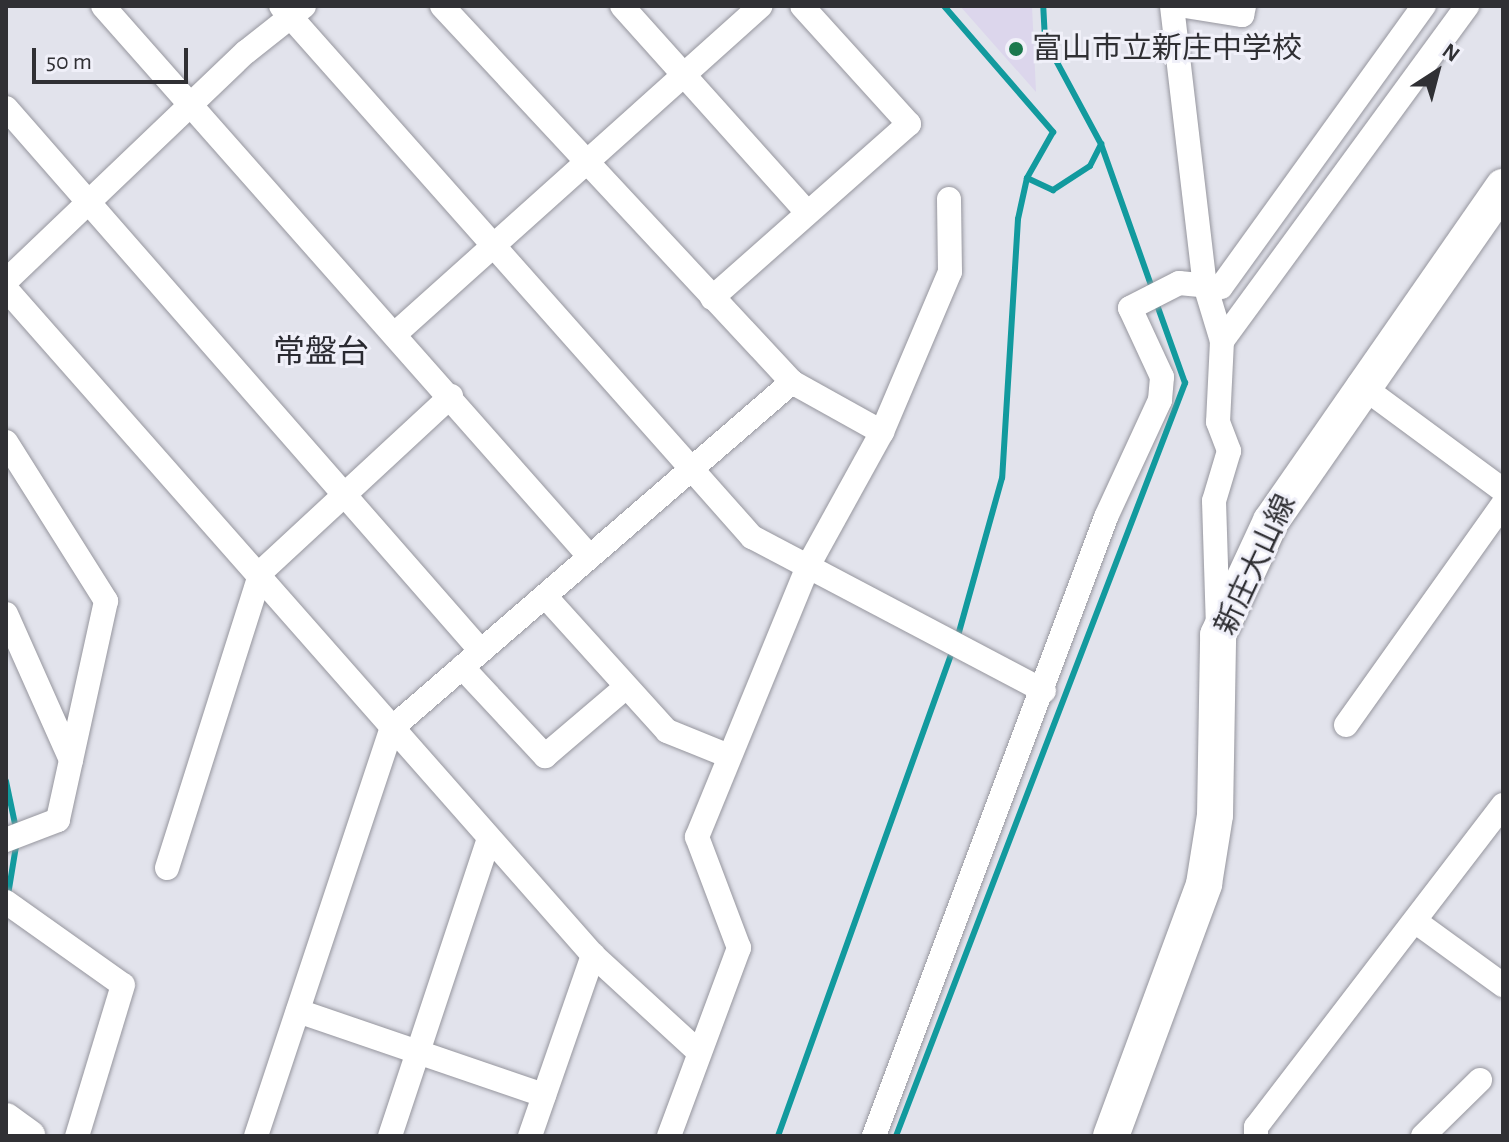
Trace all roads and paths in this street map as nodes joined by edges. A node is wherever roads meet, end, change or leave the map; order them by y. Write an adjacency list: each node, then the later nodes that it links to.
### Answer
1 (103, 6): 13 (street)
2 (442, 6): 15 (street)
3 (622, 6): 12 (street)
4 (760, 6): 12 (street)
5 (802, 6): 19 (street)
6 (1172, 6): 22 (street)
7 (1185, 6): 8 (street)
8 (1244, 6)
9 (1424, 6): 22 (street)
10 (1467, 6): 26 (street)
11 (292, 10): 13 (street); 20 (street)
12 (683, 73): 15 (street); 19 (street)
13 (192, 106): 18 (street); 25 (street)
14 (6, 108): 18 (street)
15 (583, 163): 20 (street); 24 (street)
16 (1503, 187): 28 (main road, 新庄大山線)
17 (949, 199): 30 (street)
18 (87, 200): 21 (street); 34 (street)
19 (806, 211): 24 (street)
20 (492, 244): 25 (street); 32 (street)
21 (6, 281)
22 (1205, 285): 26 (street); 44 (street)
23 (6, 289): 38 (street)
24 (712, 298): 27 (street)
25 (395, 334): 29 (street)
26 (1222, 341): 41 (street)
27 (792, 382): 30 (street); 32 (street)
28 (1359, 384): 33 (street); 41 (main road, 新庄大山線)
29 (451, 396): 34 (street); 36 (street)
30 (882, 432): 37 (street)
31 (6, 442): 48 (street)
32 (692, 468): 36 (street); 37 (street)
33 (1503, 490)
34 (348, 496): 38 (street); 42 (street)
35 (1503, 504): 45 (street)
36 (590, 557): 39 (street)
37 (808, 566): 44 (street); 47 (street)
38 (261, 572): 46 (street); 52 (street)
39 (545, 596): 42 (street); 43 (street)
40 (6, 614): 48 (street)
41 (1218, 635): 70 (main road, 新庄大山線)
42 (472, 659): 43 (street); 46 (street)
43 (625, 688): 47 (street)
44 (1044, 691): 69 (street)
45 (1346, 725)
46 (392, 728): 50 (street); 57 (street)
47 (729, 756): 59 (street)
48 (71, 760): 51 (street)
49 (1503, 805): 54 (street)
50 (489, 839): 55 (street); 58 (street)
51 (6, 840)
52 (167, 868)
53 (6, 902): 64 (street)
54 (1419, 924): 56 (street); 71 (street)
55 (593, 955): 59 (street); 61 (street)
56 (1503, 985)
57 (298, 1011): 58 (street); 65 (street)
58 (418, 1052): 61 (street); 66 (street)
59 (699, 1052): 68 (street)
60 (1480, 1080): 72 (street)
61 (544, 1095): 67 (street)
62 (6, 1119): 63 (street)
63 (29, 1136)
64 (77, 1136)
65 (256, 1136)
66 (390, 1136)
67 (530, 1136)
68 (669, 1136)
69 (874, 1136)
70 (1111, 1136)
71 (1256, 1136)
72 (1423, 1136)

